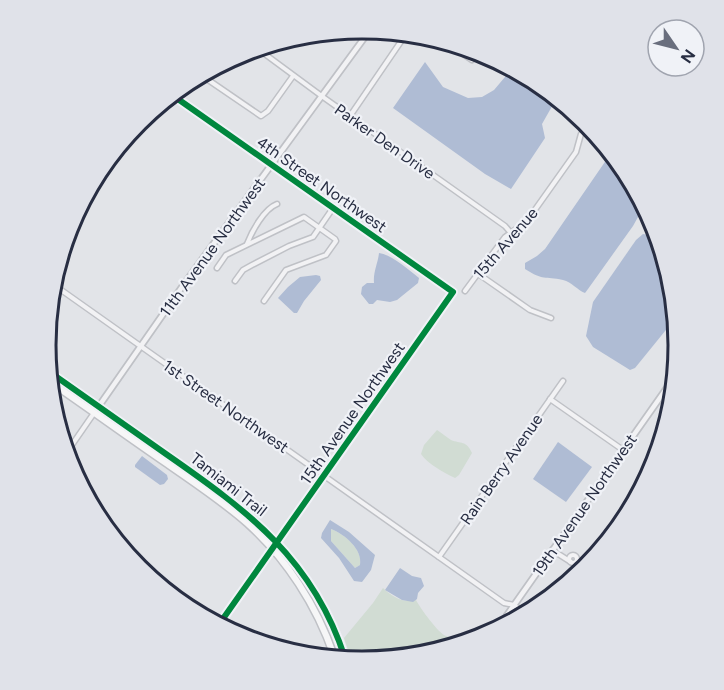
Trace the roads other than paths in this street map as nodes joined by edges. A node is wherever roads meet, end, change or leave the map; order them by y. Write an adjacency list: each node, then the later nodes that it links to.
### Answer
1 (363, 39): 6 (street, 11th Avenue Northwest)
2 (401, 42): 8 (street)
3 (265, 55): 4 (street, Parker Den Drive)
4 (293, 76): 5 (street); 6 (street, Parker Den Drive)
5 (209, 80)
6 (322, 97): 8 (street, Parker Den Drive); 10 (street, 11th Avenue Northwest)
7 (179, 100): 10 (street, 4th Street Northwest)
8 (350, 116): 14 (street, Parker Den Drive)
9 (581, 134): 14 (street, 15th Avenue)
10 (272, 165): 12 (street, 4th Street Northwest); 24 (street, 11th Avenue Northwest)
11 (277, 204): 15 (street)
12 (333, 208): 13 (street); 21 (street, 4th Street Northwest)
13 (320, 228): 15 (street); 18 (street); 22 (street)
14 (511, 233): 17 (street, 15th Avenue)
15 (246, 244): 16 (street)
16 (217, 268)
17 (477, 273): 20 (street, 15th Avenue); 23 (street)
18 (235, 281)
19 (61, 290): 24 (street, 1st Street Northwest)
20 (465, 291)
21 (453, 292): 38 (street, 15th Avenue Northwest)
22 (264, 301)
23 (551, 318)
24 (141, 345): 30 (street, 11th Avenue Northwest); 38 (street, 1st Street Northwest)
25 (58, 378): 30 (main road, Tamiami Trail)
26 (563, 381): 29 (street, Rain Berry Avenue)
27 (60, 389): 31 (main road, Tamiami Trail)
28 (664, 392): 35 (street, 19th Avenue Northwest)
29 (550, 399): 35 (street); 45 (street, Rain Berry Avenue)
30 (99, 406): 31 (main road); 33 (main road, Tamiami Trail)
31 (86, 407): 32 (main road, Tamiami Trail)
32 (94, 413): 33 (main road); 34 (street); 37 (main road, Tamiami Trail)
33 (115, 418): 36 (main road, Tamiami Trail)
34 (72, 444)
35 (623, 450): 43 (street, 19th Avenue Northwest)
36 (170, 457): 37 (main road); 39 (main road, Tamiami Trail)
37 (166, 463): 40 (main road, Tamiami Trail)
38 (324, 475): 41 (street, 15th Avenue Northwest); 45 (street, 1st Street Northwest)
39 (211, 485): 40 (main road); 41 (main road, Tamiami Trail)
40 (206, 491): 42 (main road, Tamiami Trail)
41 (277, 542): 42 (street, 15th Avenue Northwest); 55 (main road, Tamiami Trail)
42 (272, 549): 53 (street, 15th Avenue Northwest); 54 (main road, Tamiami Trail)
43 (552, 550): 46 (street); 50 (street, 19th Avenue Northwest)
44 (570, 556): 46 (street); 47 (street); 48 (street)
45 (439, 557): 50 (street, 1st Street Northwest)
46 (563, 558): 48 (street)
47 (578, 558): 48 (street)
48 (572, 562): 49 (street)
49 (576, 563)
50 (514, 605): 51 (street, 1st Street Northwest); 52 (street, 19th Avenue Northwest)
51 (518, 608)
52 (508, 613)
53 (224, 617)
54 (331, 649)
55 (342, 650)

